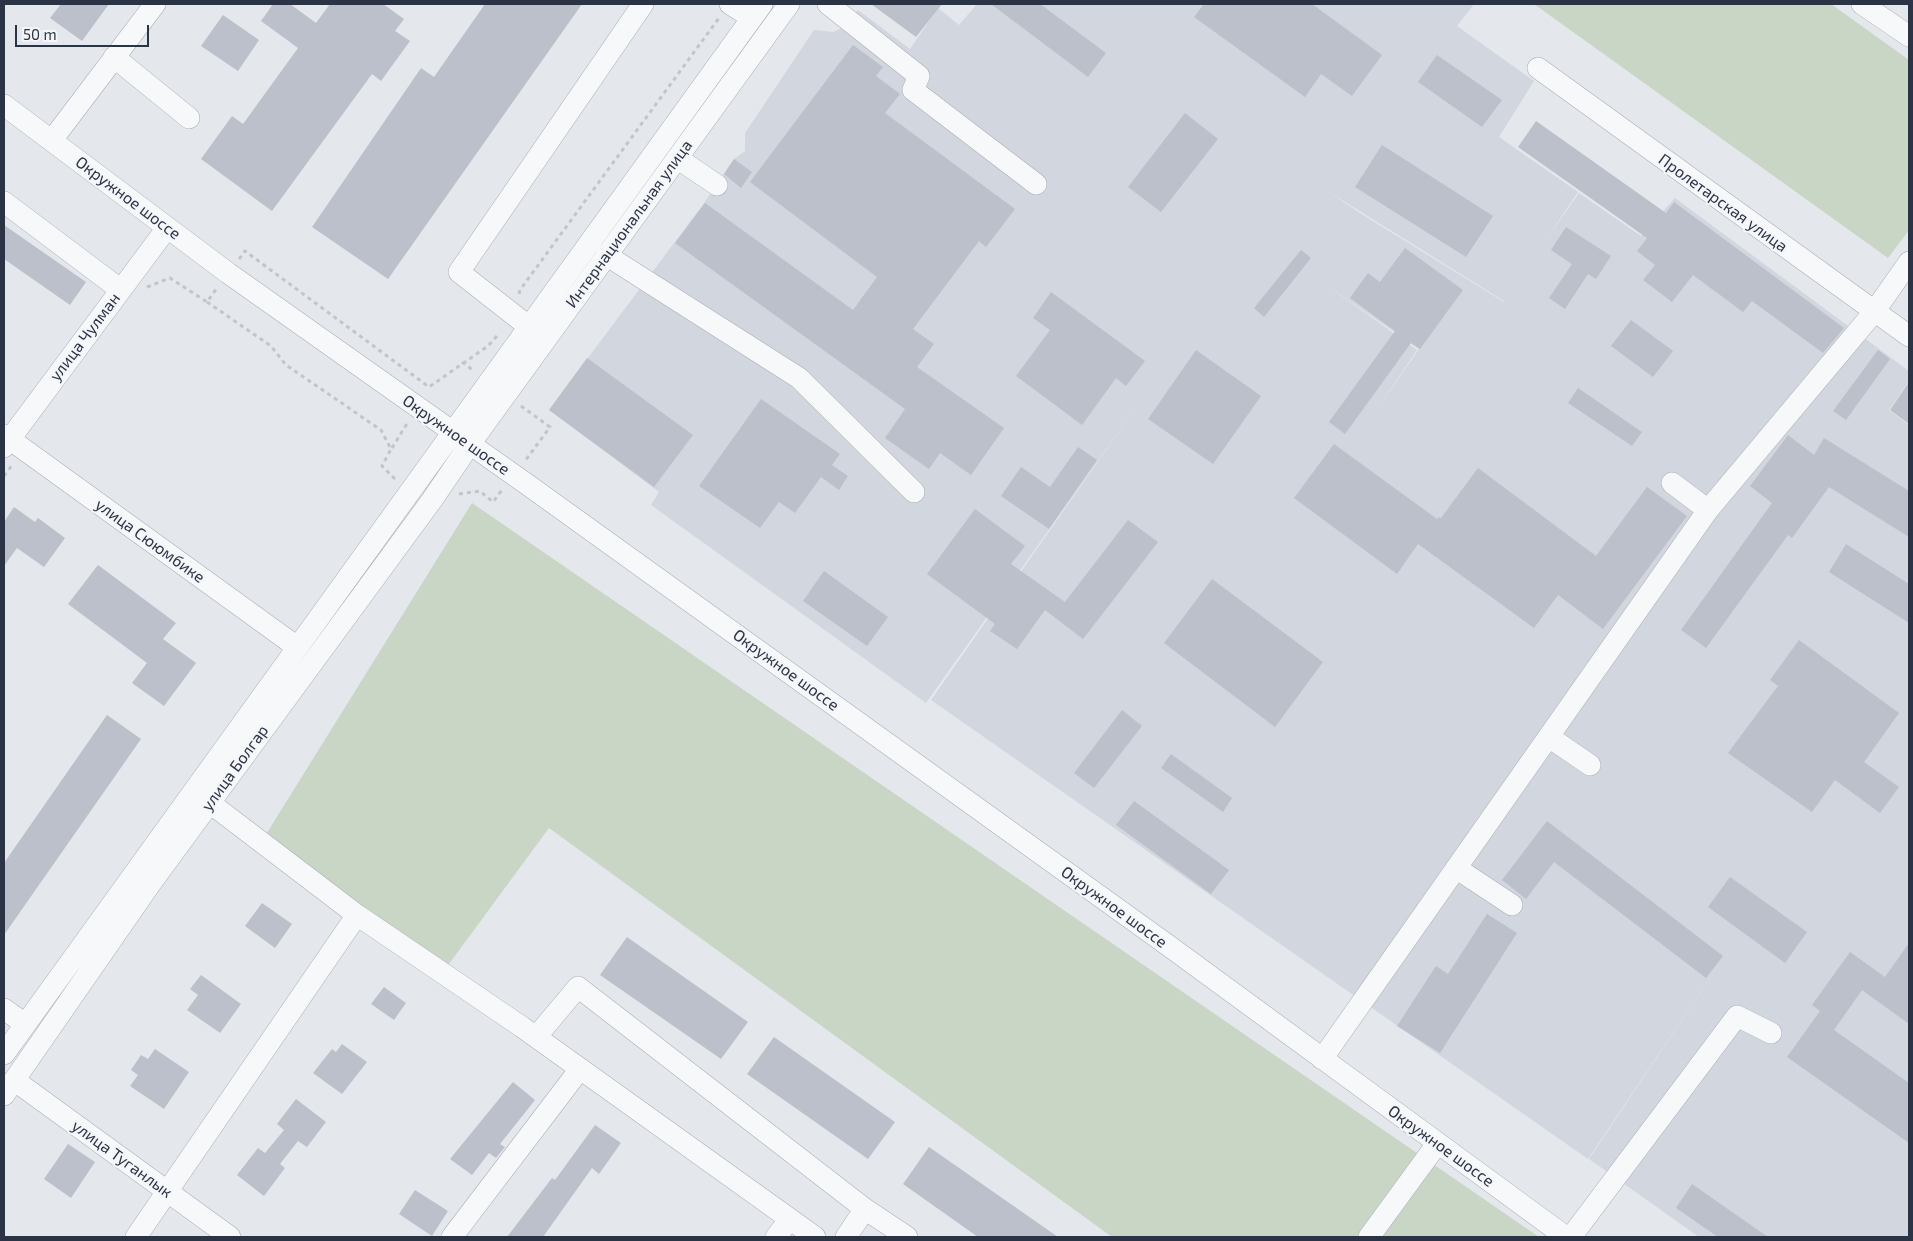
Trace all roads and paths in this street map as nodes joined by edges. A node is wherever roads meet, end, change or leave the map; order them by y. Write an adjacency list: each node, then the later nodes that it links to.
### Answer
1 (154, 4): 9 (street)
2 (643, 4): 25 (street)
3 (788, 4): 14 (street, Интернациональная улица)
4 (828, 4): 15 (street)
5 (1862, 4): 8 (street)
6 (727, 8): 7 (street); 25 (path)
7 (757, 11): 25 (street, Интернациональная улица)
8 (1909, 36)
9 (114, 57): 12 (street); 13 (street)
10 (1538, 68): 24 (street, Пролетарская улица)
11 (4, 105): 13 (street, Окружное шоссе)
12 (189, 118)
13 (52, 140): 18 (street, Окружное шоссе)
14 (677, 158): 16 (street); 19 (street, Интернациональная улица)
15 (1036, 184)
16 (717, 185)
17 (4, 202): 22 (street)
18 (167, 228): 21 (street, Окружное шоссе); 22 (street, улица Чулман)
19 (606, 255): 29 (street, Интернациональная улица); 33 (street)
20 (1909, 262): 24 (street)
21 (228, 273): 23 (path); 25 (path); 27 (street, Окружное шоссе)
22 (130, 290): 23 (path); 28 (street, улица Чулман)
23 (206, 302): 31 (path)
24 (1874, 312): 26 (street, Пролетарская улица); 34 (street)
25 (522, 321): 27 (street, Интернациональная улица)
26 (1909, 336)
27 (452, 430): 29 (street, Окружное шоссе); 35 (street, улица Болгар)
28 (10, 442): 30 (path); 35 (street, улица Сююмбике)
29 (470, 444): 38 (street, улица Болгар); 47 (street, Окружное шоссе)
30 (4, 476)
31 (397, 481)
32 (1672, 484): 34 (street)
33 (914, 492)
34 (1708, 510): 36 (street)
35 (297, 647): 43 (street, улица Болгар)
36 (1548, 736): 37 (street); 39 (street)
37 (1590, 765)
38 (210, 803): 41 (street); 49 (street, улица Болгар)
39 (1456, 868): 40 (street); 47 (street)
40 (1512, 905)
41 (357, 915): 45 (street); 51 (street)
42 (4, 1009): 43 (street)
43 (25, 1024): 46 (street, улица Болгар)
44 (1771, 1033): 63 (street)
45 (536, 1037): 48 (street); 52 (street)
46 (4, 1054)
47 (1322, 1059): 50 (street, Окружное шоссе)
48 (580, 1069): 53 (street); 56 (street)
49 (9, 1088): 51 (street, улица Туганлык)
50 (1437, 1144): 61 (street); 62 (street, Окружное шоссе)
51 (168, 1192): 54 (street); 55 (street, улица Туганлык)
52 (865, 1209): 59 (street); 60 (street)
53 (790, 1220): 57 (street); 58 (street)
54 (136, 1237)
55 (230, 1237)
56 (452, 1237)
57 (776, 1237)
58 (814, 1237)
59 (846, 1237)
60 (907, 1237)
61 (1369, 1237)
62 (1566, 1237)
63 (1571, 1237)

